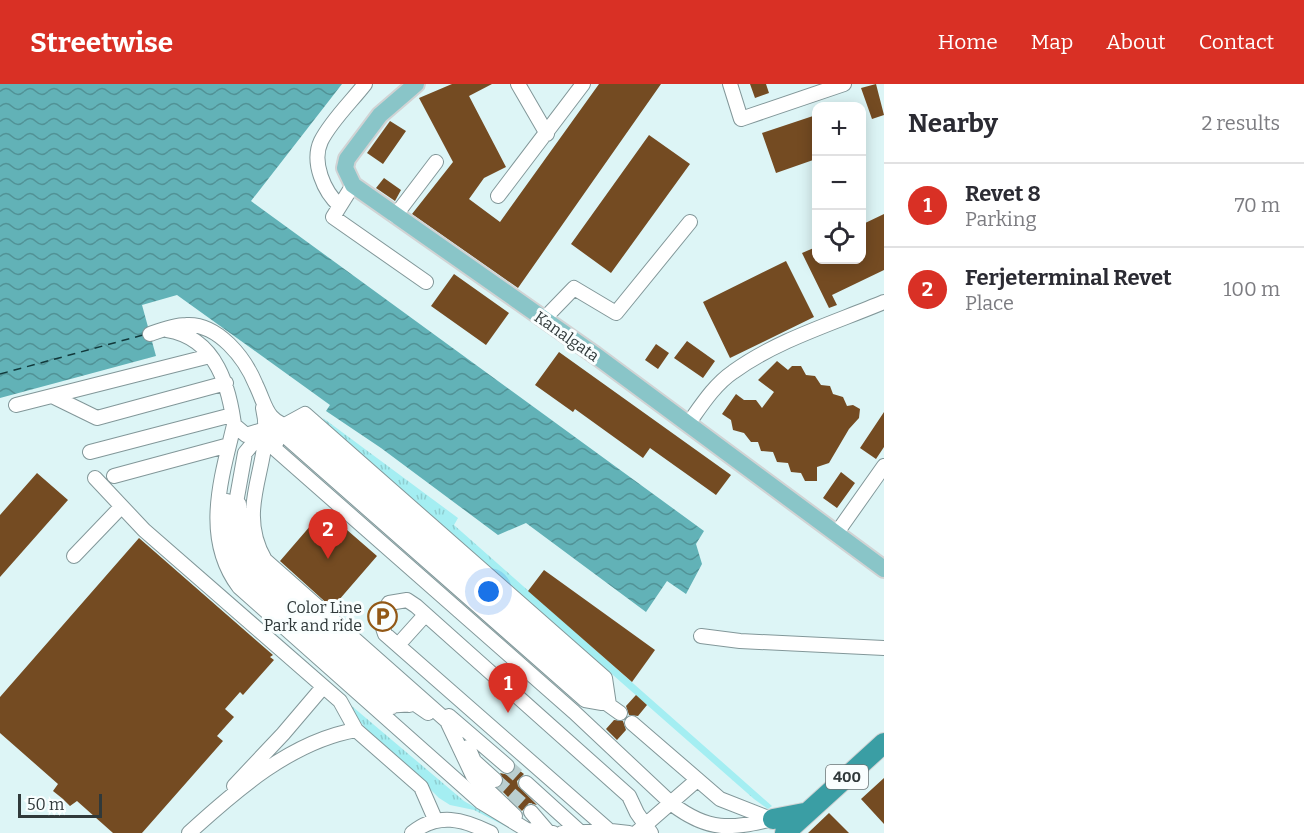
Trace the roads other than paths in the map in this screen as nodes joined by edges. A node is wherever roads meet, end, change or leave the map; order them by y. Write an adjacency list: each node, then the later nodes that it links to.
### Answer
1 (365, 84): 11 (street)
2 (416, 84): 9 (main road)
3 (518, 84): 7 (street)
4 (583, 84): 7 (street)
5 (730, 84): 6 (street)
6 (844, 84)
7 (547, 134): 10 (street)
8 (436, 162): 12 (street)
9 (353, 185): 11 (street); 12 (main road, Kanalgata)
10 (498, 196)
11 (340, 206): 14 (street)
12 (395, 216): 16 (main road, Kanalgata)
13 (690, 222): 16 (street)
14 (426, 282)
15 (884, 302): 23 (street)
16 (543, 320): 23 (main road, Kanalgata)
17 (210, 356): 18 (street); 19 (street); 20 (street)
18 (226, 383): 19 (street); 22 (street)
19 (52, 396): 21 (street)
20 (260, 396): 24 (street); 25 (street)
21 (16, 405)
22 (233, 420): 25 (street); 26 (street); 27 (street)
23 (688, 424): 33 (main road, Kanalgata)
24 (284, 426): 25 (street); 32 (street); 43 (street); 43 (street); 46 (street)
25 (265, 430): 26 (street); 26 (street); 48 (street)
26 (247, 448): 29 (street); 41 (street); 41 (street); 44 (street); 50 (street); 62 (street)
27 (90, 452)
28 (884, 466): 33 (street)
29 (114, 476)
30 (95, 478): 31 (street)
31 (121, 507): 34 (street); 40 (street)
32 (385, 531): 42 (street); 43 (street)
33 (836, 534): 35 (main road, Kanalgata)
34 (74, 556)
35 (884, 569)
36 (425, 615): 38 (street); 38 (street); 57 (street)
37 (701, 636): 39 (street)
38 (398, 645): 58 (street)
39 (884, 648)
40 (323, 687): 47 (street); 59 (street)
41 (403, 706): 44 (street)
42 (578, 708): 43 (street); 46 (street)
43 (615, 709)
44 (428, 713): 50 (street)
45 (632, 723): 51 (street)
46 (589, 726): 53 (street)
47 (356, 729): 55 (street); 59 (street)
48 (465, 740): 48 (street)
49 (884, 743): 56 (highway, 400)
50 (468, 769): 62 (street)
51 (697, 780): 53 (street); 56 (street)
52 (526, 783): 64 (street)
53 (672, 804): 56 (street); 57 (street)
54 (531, 812): 62 (street)
55 (435, 819): 60 (street); 61 (street)
56 (779, 826)
57 (644, 831)
58 (611, 832): 64 (street); 65 (street)
59 (189, 833)
60 (412, 833)
61 (490, 833)
62 (551, 833)
63 (562, 833): 64 (street)
64 (575, 833)
65 (629, 833)

